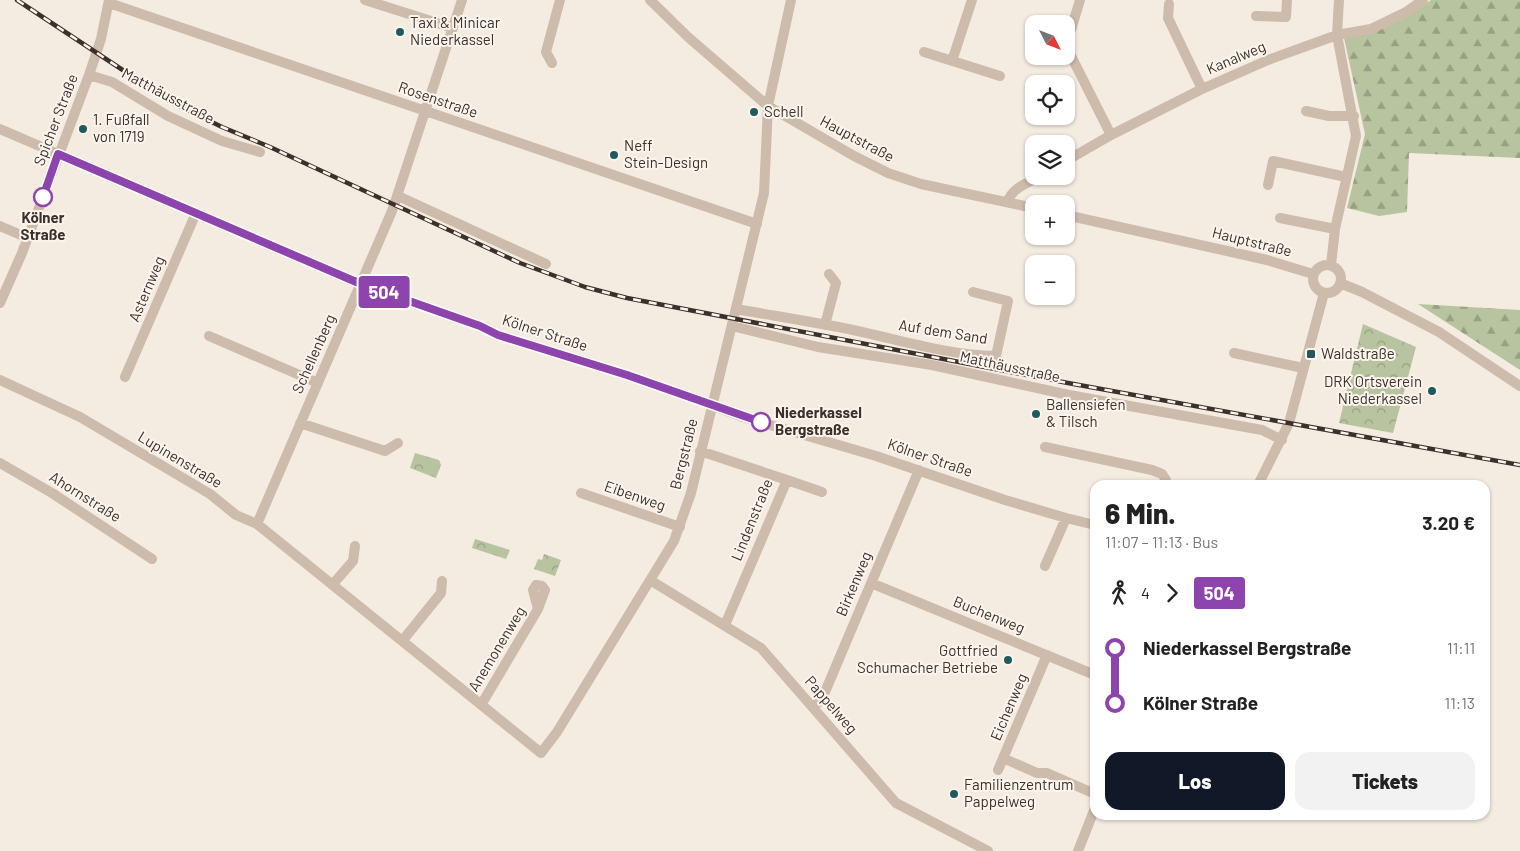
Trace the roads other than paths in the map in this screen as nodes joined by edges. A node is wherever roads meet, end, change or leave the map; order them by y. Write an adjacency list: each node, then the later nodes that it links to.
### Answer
1 (365, 0): 14 (street)
2 (462, 0): 14 (street, Schellenberg)
3 (560, 0): 18 (street)
4 (650, 0): 22 (street, Hauptstraße)
5 (790, 0): 22 (street, Bergstraße)
6 (972, 0): 17 (street)
7 (1080, 0): 27 (street)
8 (1288, 0): 13 (street)
9 (1339, 0): 15 (street)
10 (1423, 0): 15 (street, Kanalweg)
11 (109, 2): 19 (street, Spicher Straße); 24 (street, Rosenstraße)
12 (1169, 4): 21 (street)
13 (1256, 16)
14 (453, 28): 24 (street, Schellenberg)
15 (1337, 35): 21 (street, Kanalweg); 25 (street)
16 (924, 52): 17 (street)
17 (952, 61): 20 (street)
18 (552, 63)
19 (89, 75): 28 (street, Matthäusstraße); 29 (street, Spicher Straße)
20 (1000, 76)
21 (1202, 89): 27 (street, Kanalweg)
22 (768, 106): 35 (street, Hauptstraße); 40 (street, Bergstraße)
23 (1306, 110): 25 (street)
24 (425, 111): 34 (street, Schellenberg); 40 (street, Rosenstraße)
25 (1354, 116): 31 (street)
26 (0, 129): 29 (street, Kölner Straße)
27 (1111, 135): 30 (street, Kanalweg)
28 (260, 152)
29 (58, 154): 37 (street, Kölner Straße); 43 (street, Spicher Straße)
30 (1075, 156)
31 (1346, 177): 33 (street); 42 (street)
32 (1025, 184): 35 (street)
33 (1268, 185)
34 (398, 196): 44 (street); 49 (street, Schellenberg)
35 (1008, 202): 36 (street, Hauptstraße)
36 (1025, 206)
37 (196, 214): 49 (street, Kölner Straße); 59 (street, Asternweg)
38 (1075, 218): 47 (street, Hauptstraße)
39 (1280, 218): 42 (street)
40 (758, 224): 53 (street, Bergstraße)
41 (0, 226): 43 (street)
42 (1335, 229): 45 (street)
43 (28, 238): 52 (street, Spicher Straße)
44 (546, 264)
45 (1331, 265): 47 (street); 48 (street)
46 (829, 274): 54 (street)
47 (1313, 274): 51 (street)
48 (1340, 283): 51 (street); 62 (street)
49 (361, 284): 61 (street, Schellenberg); 63 (street, Kölner Straße)
50 (973, 292): 54 (street, Auf dem Sand)
51 (1324, 293): 58 (street)
52 (0, 303)
53 (736, 310): 54 (street, Auf dem Sand); 55 (street, Bergstraße)
54 (825, 324)
55 (732, 326): 63 (street, Bergstraße); 65 (street, Matthäusstraße)
56 (209, 336): 61 (street)
57 (1234, 352): 58 (street)
58 (1303, 368): 65 (street)
59 (125, 377)
60 (0, 380): 77 (street, Lupinenstraße)
61 (318, 383): 64 (street, Schellenberg)
62 (1520, 386)
63 (712, 405): 68 (street, Bergstraße); 70 (street, Kölner Straße)
64 (300, 423): 66 (street); 77 (street, Schellenberg)
65 (1282, 440): 73 (street)
66 (398, 443)
67 (1045, 447): 72 (street)
68 (700, 451): 71 (street, Lindenstraße); 79 (street, Bergstraße)
69 (0, 463): 81 (street, Ahornstraße)
70 (919, 470): 76 (street, Kölner Straße); 85 (street, Birkenweg)
71 (787, 480): 74 (street); 88 (street, Lindenstraße)
72 (1166, 480)
73 (1261, 480)
74 (822, 492)
75 (581, 493): 79 (street, Eibenweg)
76 (1066, 518): 78 (street, Kölner Straße); 82 (street)
77 (257, 524): 86 (street, Lupinenstraße)
78 (1090, 524)
79 (680, 527): 83 (street, Bergstraße)
80 (355, 546): 86 (street)
81 (152, 559)
82 (1046, 566)
83 (650, 580): 88 (street, Pappelweg); 94 (street, Bergstraße)
84 (442, 581): 89 (street)
85 (871, 583): 90 (street, Buchenweg); 93 (street, Birkenweg)
86 (333, 584): 89 (street, Lupinenstraße)
87 (538, 609): 92 (street, Anemonenweg)
88 (725, 626): 93 (street, Pappelweg)
89 (403, 640): 92 (street, Lupinenstraße)
90 (1047, 655): 91 (street, Buchenweg); 95 (street, Eichenweg)
91 (1090, 673)
92 (481, 705): 94 (street, Lupinenstraße)
93 (813, 707): 99 (street, Pappelweg)
94 (510, 728)
95 (1003, 758): 96 (street, Eichenweg); 97 (street)
96 (998, 770)
97 (1090, 792)
98 (1090, 820): 100 (street)
99 (988, 851)
100 (1078, 851)

